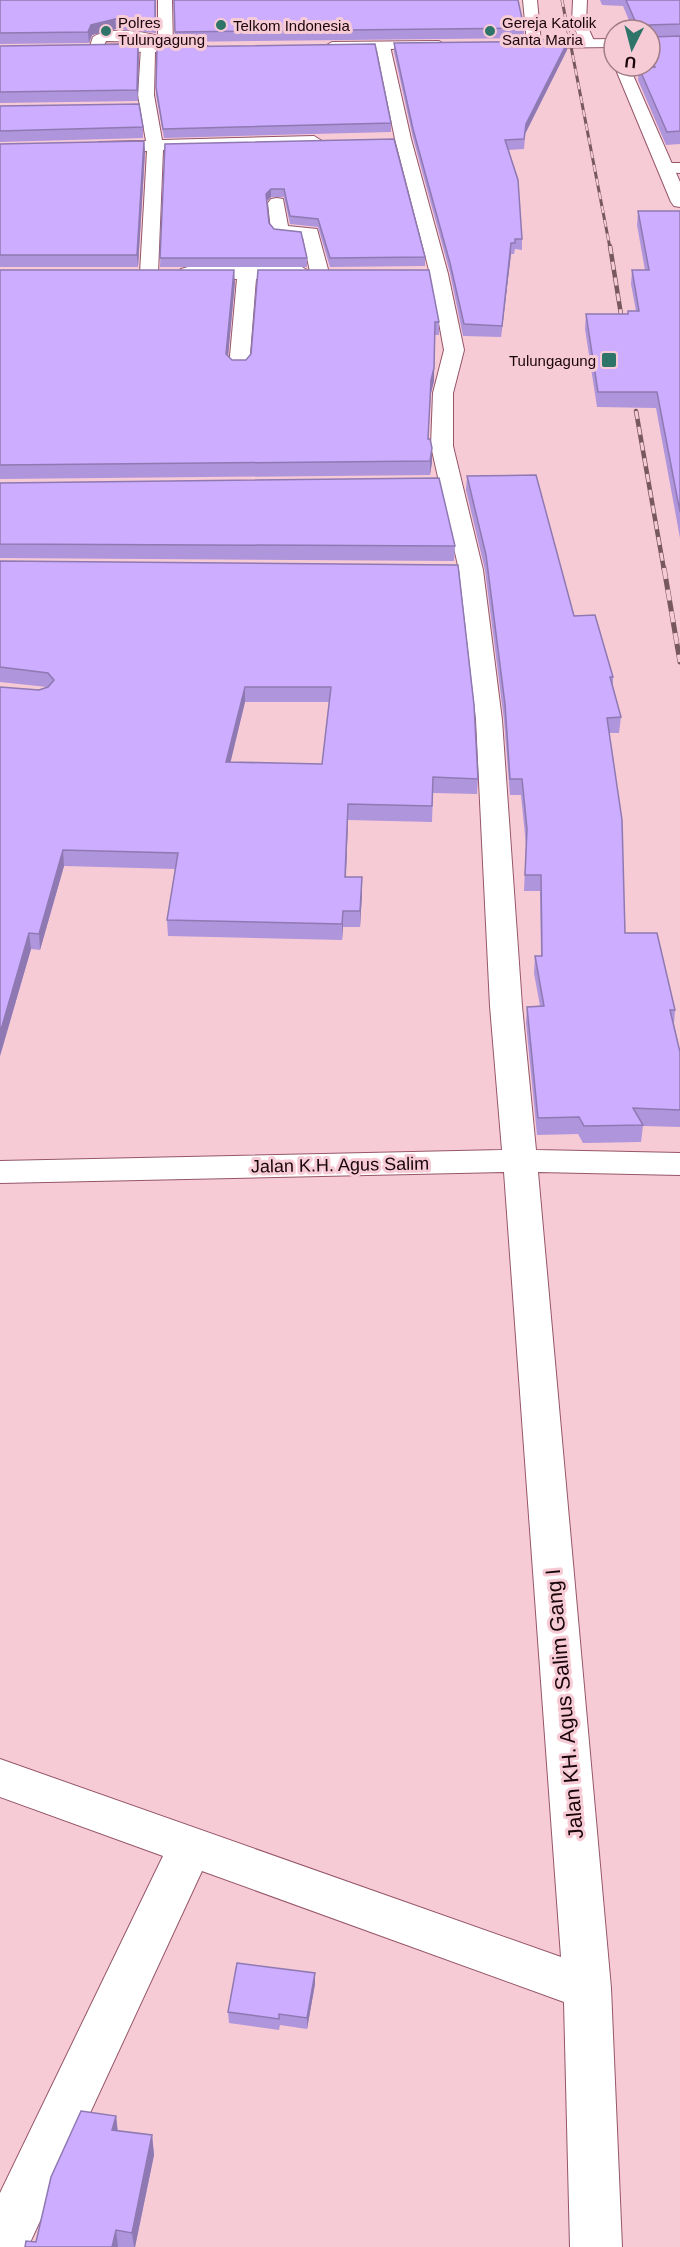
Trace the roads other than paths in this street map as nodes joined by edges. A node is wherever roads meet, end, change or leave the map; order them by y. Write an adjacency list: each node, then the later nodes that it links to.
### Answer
1 (165, 0): 12 (street)
2 (530, 0): 4 (street)
3 (580, 0): 5 (street)
4 (534, 43): 5 (street); 7 (street)
5 (588, 43): 6 (street)
6 (602, 43)
7 (511, 44)
8 (453, 45): 10 (street)
9 (314, 46): 10 (street)
10 (383, 46): 27 (street, Jalan KH. Agus Salim Gang I)
11 (212, 47): 12 (street)
12 (156, 48): 13 (street); 16 (street)
13 (90, 49)
14 (627, 78): 18 (street)
15 (327, 141): 16 (street)
16 (155, 146): 17 (street); 22 (street)
17 (88, 148)
18 (674, 168): 19 (street)
19 (680, 202)
20 (277, 203): 24 (street)
21 (126, 273): 22 (street)
22 (148, 273): 23 (street)
23 (247, 273): 24 (street); 26 (street)
24 (320, 273): 25 (street)
25 (344, 273)
26 (239, 367)
27 (520, 1161): 28 (street, Jalan K.H. Agus Salim); 29 (street, Jalan K.H. Agus Salim); 32 (street, Jalan KH. Agus Salim Gang I)
28 (680, 1164)
29 (0, 1172)
30 (0, 1778): 31 (street)
31 (191, 1846): 32 (street); 33 (street)
32 (587, 1988): 34 (street, Jalan KH. Agus Salim Gang I)
33 (1, 2247)
34 (596, 2247)

